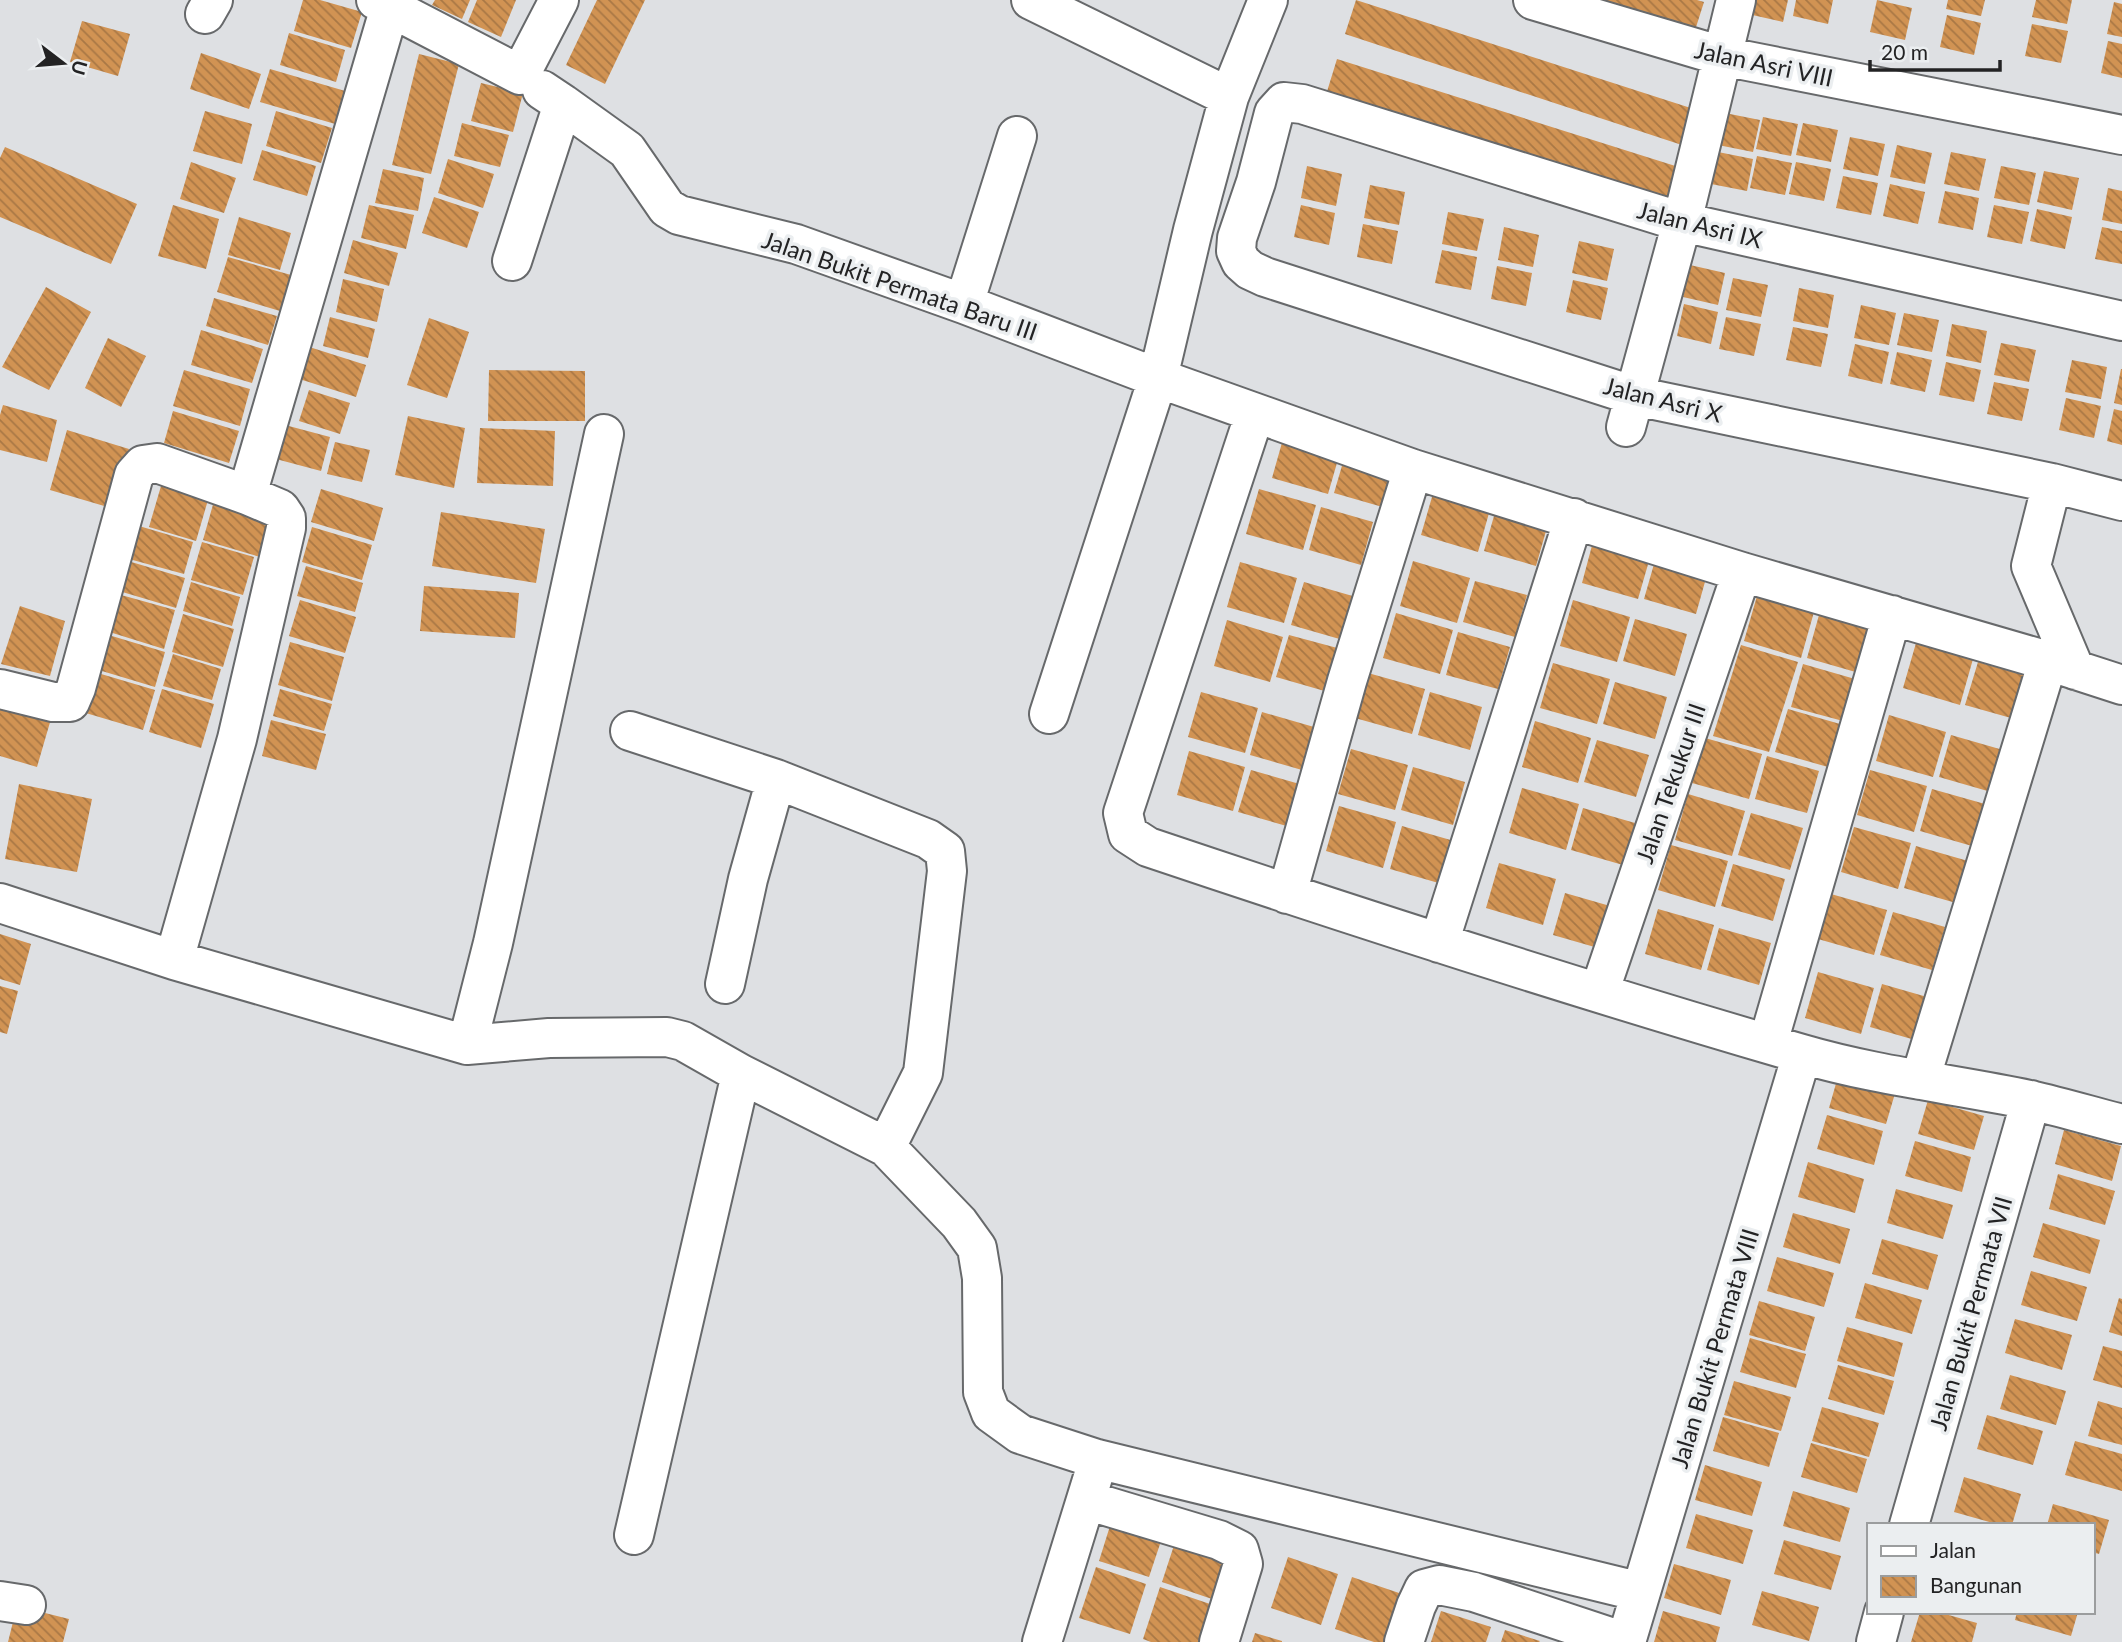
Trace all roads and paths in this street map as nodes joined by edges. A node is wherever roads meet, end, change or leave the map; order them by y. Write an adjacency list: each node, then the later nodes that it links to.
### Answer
1 (559, 0): 8 (street)
2 (1268, 0): 9 (street)
3 (1533, 0): 7 (street, Jalan Asri VIII)
4 (1736, 0): 7 (street)
5 (1044, 3): 9 (street)
6 (383, 4): 8 (street, Jalan Bukit Permata Baru III); 24 (street)
7 (1722, 56): 12 (street, Jalan Asri VIII); 14 (street)
8 (520, 75): 11 (street, Jalan Bukit Permata Baru III)
9 (1229, 97): 18 (street)
10 (1284, 102): 14 (street, Jalan Asri IX); 19 (street, Jalan Asri X)
11 (563, 104): 15 (street); 16 (street, Jalan Bukit Permata Baru III)
12 (2122, 135)
13 (1017, 136): 16 (street)
14 (1682, 222): 17 (street, Jalan Asri IX); 19 (street)
15 (512, 261)
16 (964, 304): 18 (street, Jalan Bukit Permata Baru III)
17 (2122, 321)
18 (1157, 378): 20 (street, Jalan Bukit Permata Baru III); 32 (street)
19 (1631, 411): 23 (street, Jalan Asri X)
20 (1255, 413): 22 (street, Jalan Bukit Permata Baru III); 35 (street)
21 (604, 434): 41 (street)
22 (1413, 468): 26 (street, Jalan Bukit Permata Baru III); 35 (street)
23 (2052, 482): 25 (street, Jalan Asri X); 29 (street)
24 (247, 495): 31 (street); 38 (street)
25 (2122, 501)
26 (1574, 518): 27 (street, Jalan Bukit Permata Baru III); 37 (street)
27 (1742, 572): 28 (street, Jalan Bukit Permata Baru III); 40 (street, Jalan Tekukur III)
28 (1892, 615): 29 (street, Jalan Bukit Permata Baru III); 42 (street, Jalan Bukit Permata VIII)
29 (2062, 666): 30 (street, Jalan Bukit Permata Baru III); 44 (street)
30 (2122, 685)
31 (0, 689)
32 (1049, 714)
33 (630, 731): 34 (street)
34 (776, 779): 39 (street); 47 (street)
35 (1287, 894): 37 (street)
36 (0, 903): 38 (street)
37 (1439, 943): 40 (street)
38 (174, 960): 41 (street)
39 (725, 984)
40 (1599, 993): 42 (street)
41 (467, 1045): 43 (street)
42 (1785, 1048): 44 (street); 52 (street, Jalan Bukit Permata VIII)
43 (741, 1074): 47 (street); 51 (street)
44 (1920, 1080): 45 (street)
45 (2031, 1100): 46 (street); 50 (street, Jalan Bukit Permata VII)
46 (2120, 1116)
47 (886, 1147): 48 (street)
48 (1097, 1459): 49 (street); 52 (street)
49 (1086, 1500): 54 (street); 55 (street)
50 (1910, 1523)
51 (634, 1535)
52 (1640, 1592): 57 (street, Jalan Bukit Permata VIII)
53 (1883, 1614): 58 (street)
54 (1042, 1642)
55 (1219, 1642)
56 (1404, 1642): 57 (street)
57 (1625, 1642)
58 (1876, 1642)

